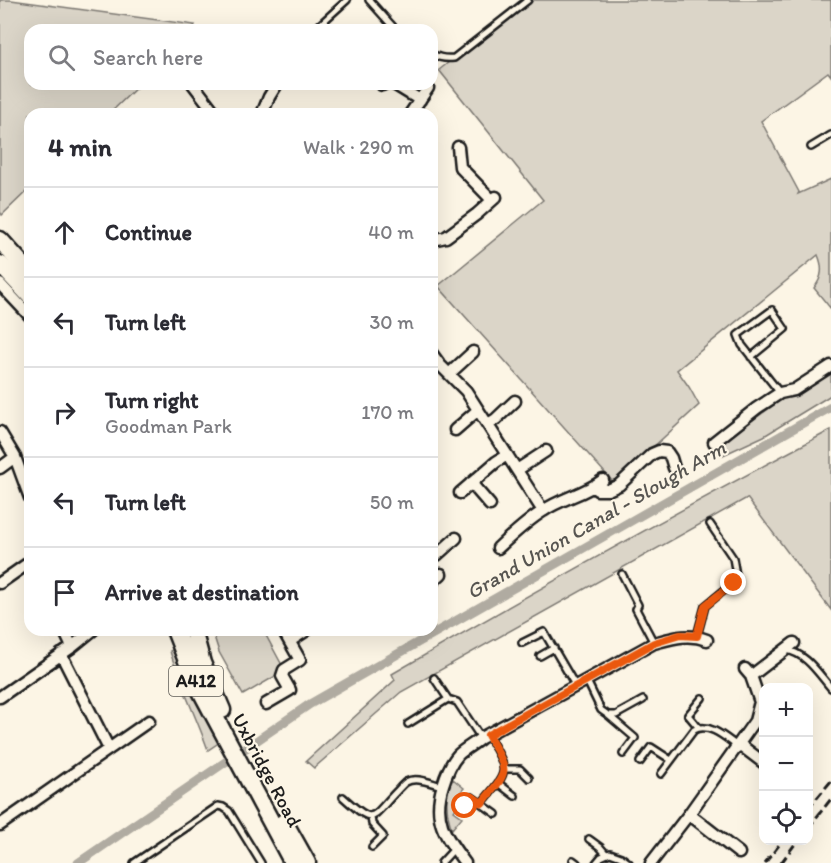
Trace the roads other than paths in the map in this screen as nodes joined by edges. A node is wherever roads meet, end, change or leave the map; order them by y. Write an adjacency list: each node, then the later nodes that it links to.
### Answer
1 (347, 0): 4 (lane)
2 (369, 0): 5 (lane)
3 (528, 0): 6 (lane)
4 (321, 24)
5 (391, 24)
6 (438, 57)
7 (198, 90): 12 (street)
8 (273, 90): 13 (street)
9 (404, 90): 11 (street)
10 (427, 90): 11 (street)
11 (420, 100): 14 (street)
12 (211, 108)
13 (264, 108)
14 (414, 108)
15 (831, 135): 17 (lane)
16 (458, 147): 18 (street)
17 (811, 147)
18 (438, 239)
19 (0, 240): 21 (main road)
20 (0, 264): 23 (main road)
21 (24, 266)
22 (0, 284): 24 (street)
23 (24, 290)
24 (24, 310)
25 (473, 352): 29 (street)
26 (752, 357): 26 (lane); 30 (lane)
27 (438, 361): 29 (street)
28 (831, 366): 30 (street)
29 (449, 374): 32 (street)
30 (780, 393): 36 (street)
31 (515, 401): 33 (street)
32 (478, 410): 33 (street); 34 (street)
33 (488, 424): 38 (street)
34 (455, 430)
35 (0, 432): 39 (street)
36 (714, 442)
37 (546, 451): 42 (street)
38 (507, 455): 42 (street); 44 (street)
39 (15, 457): 40 (street); 43 (street)
40 (0, 468)
41 (674, 468): 47 (street)
42 (517, 470): 47 (street)
43 (24, 482)
44 (471, 483): 45 (street); 46 (street)
45 (460, 493)
46 (490, 505)
47 (543, 511): 50 (street)
48 (710, 524): 61 (lane)
49 (456, 538): 51 (street)
50 (498, 548)
51 (438, 554)
52 (24, 566): 54 (street)
53 (622, 574): 64 (lane)
54 (0, 583)
55 (67, 636): 66 (street)
56 (86, 636): 66 (street)
57 (177, 636): 83 (main road, Uxbridge Road / A412)
58 (195, 636): 83 (main road, Uxbridge Road / A412)
59 (287, 636): 62 (street)
60 (297, 636): 62 (street)
61 (702, 638): 64 (street)
62 (290, 640): 79 (street)
63 (522, 643): 67 (lane)
64 (654, 643): 72 (street)
65 (794, 643): 68 (street)
66 (72, 647): 69 (street)
67 (554, 648): 70 (lane); 73 (lane)
68 (784, 650): 74 (lane); 86 (street)
69 (61, 654): 75 (street); 87 (street)
70 (540, 656)
71 (434, 678): 77 (lane)
72 (587, 681): 73 (street); 80 (lane)
73 (576, 687): 85 (street)
74 (831, 688)
75 (0, 697)
76 (702, 698): 84 (lane)
77 (448, 699): 82 (lane); 85 (lane)
78 (644, 700): 80 (lane)
79 (266, 704)
80 (608, 715): 88 (lane)
81 (149, 721): 87 (street)
82 (408, 724)
83 (225, 727): 94 (main road, Uxbridge Road / A412)
84 (699, 728): 86 (lane); 89 (lane)
85 (484, 737): 92 (lane); 97 (street)
86 (738, 745): 90 (street); 103 (street)
87 (109, 749): 105 (street)
88 (623, 754)
89 (671, 760): 91 (lane); 93 (lane)
90 (759, 760)
91 (640, 762)
92 (504, 769): 95 (lane); 96 (lane)
93 (661, 774)
94 (252, 778): 113 (main road, Uxbridge Road / A412); 114 (main road, Uxbridge Road / A412)
95 (529, 778)
96 (498, 783): 98 (lane); 100 (lane)
97 (442, 786): 104 (lane); 108 (street)
98 (515, 796)
99 (343, 797): 104 (lane)
100 (482, 803): 101 (lane); 102 (lane)
101 (465, 806)
102 (496, 814)
103 (689, 814): 109 (street); 119 (street)
104 (371, 816): 107 (lane)
105 (0, 825)
106 (589, 839): 110 (lane)
107 (372, 847)
108 (454, 849): 115 (lane); 116 (street)
109 (739, 853)
110 (606, 854): 117 (lane); 118 (lane)
111 (134, 863): 112 (lane)
112 (261, 863)
113 (293, 863)
114 (307, 863)
115 (441, 863)
116 (465, 863)
117 (596, 863)
118 (629, 863)
119 (651, 863)

